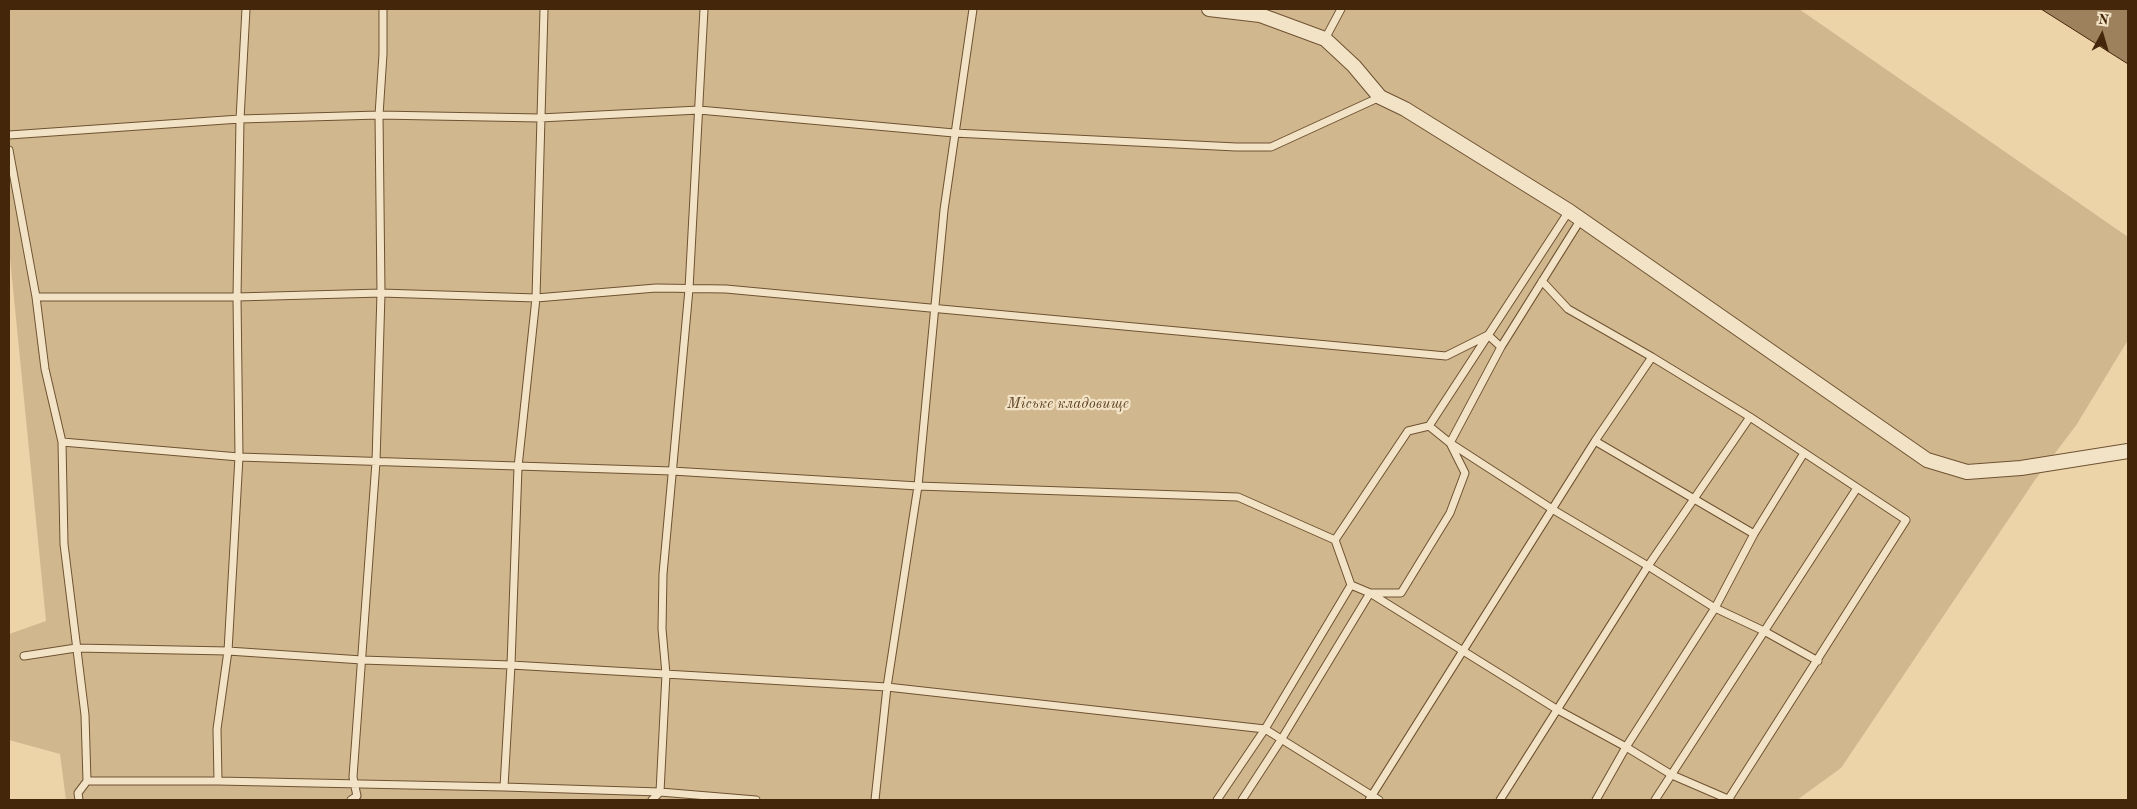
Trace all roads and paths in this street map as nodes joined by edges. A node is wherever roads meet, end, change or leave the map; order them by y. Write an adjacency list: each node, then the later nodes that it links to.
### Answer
1 (246, 9): 13 (lane)
2 (383, 9): 11 (lane)
3 (544, 9): 12 (lane)
4 (704, 9): 10 (lane)
5 (972, 9): 14 (lane)
6 (1209, 9): 8 (street)
7 (1341, 9): 8 (lane)
8 (1325, 39): 9 (street)
9 (1380, 96): 14 (lane); 17 (street)
10 (699, 110): 12 (lane); 14 (lane); 20 (lane)
11 (379, 115): 12 (lane); 13 (lane); 21 (lane)
12 (540, 118): 24 (lane)
13 (240, 119): 15 (lane); 23 (lane)
14 (954, 133): 25 (lane)
15 (9, 135)
16 (9, 150): 22 (lane)
17 (1569, 211): 18 (street); 26 (lane)
18 (1581, 220): 19 (lane); 34 (street)
19 (1542, 281): 27 (lane); 28 (lane)
20 (689, 289): 24 (lane); 25 (lane); 39 (lane)
21 (381, 293): 23 (lane); 24 (lane); 37 (lane)
22 (36, 297): 23 (lane); 32 (lane)
23 (237, 297): 36 (lane)
24 (536, 298): 38 (lane)
25 (935, 310): 26 (lane); 40 (lane)
26 (1488, 335): 27 (lane); 30 (lane)
27 (1501, 347): 33 (lane)
28 (1652, 357): 29 (lane); 31 (lane)
29 (1750, 417): 35 (lane); 42 (lane)
30 (1429, 426): 33 (lane); 45 (lane)
31 (1595, 441): 42 (lane); 43 (lane)
32 (62, 442): 36 (lane); 51 (lane)
33 (1450, 443): 43 (lane); 48 (lane)
34 (2128, 451)
35 (1804, 452): 41 (lane); 44 (lane)
36 (239, 457): 37 (lane); 52 (lane)
37 (376, 462): 38 (lane); 55 (lane)
38 (518, 467): 39 (lane); 57 (lane)
39 (672, 471): 40 (lane); 58 (lane)
40 (918, 486): 45 (lane); 59 (lane)
41 (1857, 488): 50 (lane); 56 (lane)
42 (1695, 499): 44 (lane); 46 (lane)
43 (1552, 509): 46 (lane); 53 (lane)
44 (1754, 534): 49 (lane)
45 (1335, 540): 47 (lane)
46 (1648, 566): 49 (lane); 60 (lane)
47 (1351, 585): 48 (lane); 61 (lane)
48 (1370, 593): 53 (lane); 62 (lane)
49 (1716, 608): 50 (lane); 63 (lane)
50 (1764, 631): 56 (lane); 64 (lane)
51 (76, 648): 52 (lane); 54 (lane); 65 (lane)
52 (228, 651): 55 (lane); 66 (lane)
53 (1463, 651): 60 (lane); 70 (lane)
54 (24, 656)
55 (362, 660): 57 (lane); 67 (lane)
56 (1818, 661): 82 (lane)
57 (511, 665): 58 (lane); 68 (lane)
58 (666, 674): 59 (lane); 69 (lane)
59 (887, 688): 61 (lane); 75 (lane)
60 (1558, 710): 63 (lane); 79 (lane)
61 (1265, 729): 62 (lane); 76 (lane)
62 (1281, 740): 70 (lane); 77 (lane)
63 (1626, 747): 64 (lane); 80 (lane)
64 (1672, 776): 81 (lane); 82 (lane)
65 (87, 780): 66 (lane); 71 (lane)
66 (218, 781): 67 (lane)
67 (355, 784): 68 (lane); 72 (lane)
68 (504, 787): 69 (lane)
69 (660, 792): 73 (lane); 74 (lane)
70 (1370, 798): 78 (lane)
71 (79, 800)
72 (351, 800)
73 (652, 800)
74 (756, 800)
75 (875, 800)
76 (1217, 800)
77 (1242, 800)
78 (1379, 800)
79 (1500, 800)
80 (1596, 800)
81 (1655, 800)
82 (1729, 800)

